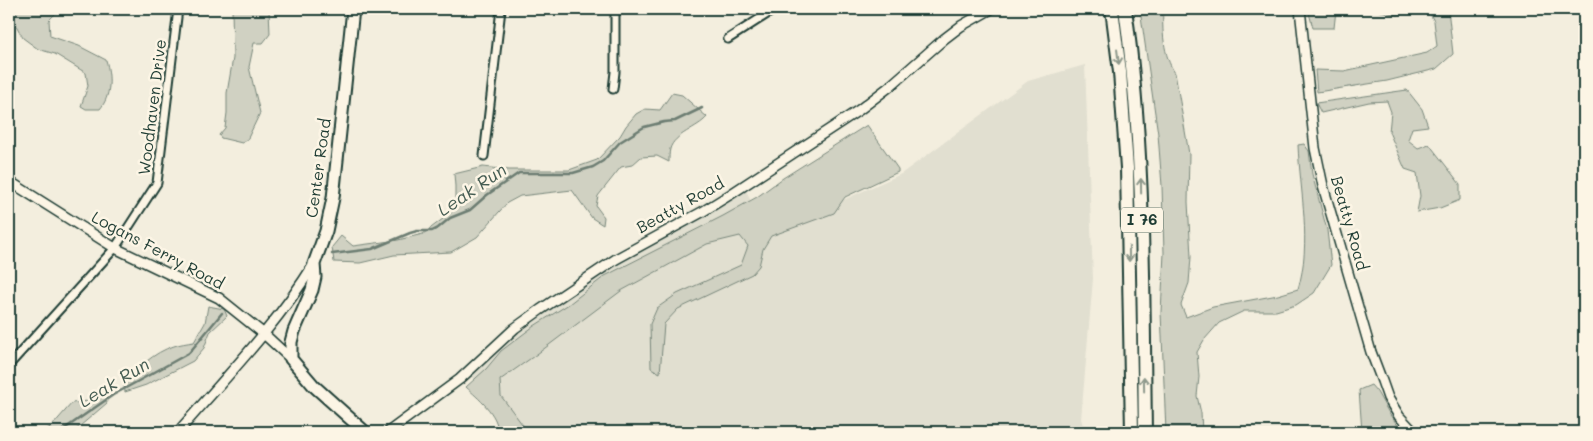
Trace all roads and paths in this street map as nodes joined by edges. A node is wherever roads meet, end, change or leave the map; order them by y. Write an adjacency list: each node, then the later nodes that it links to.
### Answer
1 (178, 9): 14 (street, Woodhaven Drive)
2 (353, 9): 15 (main road, Center Road)
3 (501, 9): 12 (street)
4 (616, 9): 11 (street)
5 (774, 9): 10 (street)
6 (991, 9): 21 (street, Beatty Road)
7 (1112, 9): 22 (highway, I 76, one-way to 22)
8 (1125, 9): 23 (highway, I 76, one-way to 8)
9 (1300, 9): 24 (street, Beatty Road)
10 (728, 39)
11 (613, 89)
12 (484, 156)
13 (9, 181): 14 (street, Logans Ferry Road)
14 (115, 248): 16 (street, Logans Ferry Road); 18 (street, Woodhaven Drive)
15 (314, 264): 16 (street, Center Road); 17 (main road)
16 (264, 334): 17 (street, Logans Ferry Road); 19 (street, Center Road)
17 (291, 359): 20 (main road)
18 (9, 365)
19 (178, 432)
20 (364, 432)
21 (388, 432)
22 (1132, 432)
23 (1145, 432)
24 (1414, 432)

